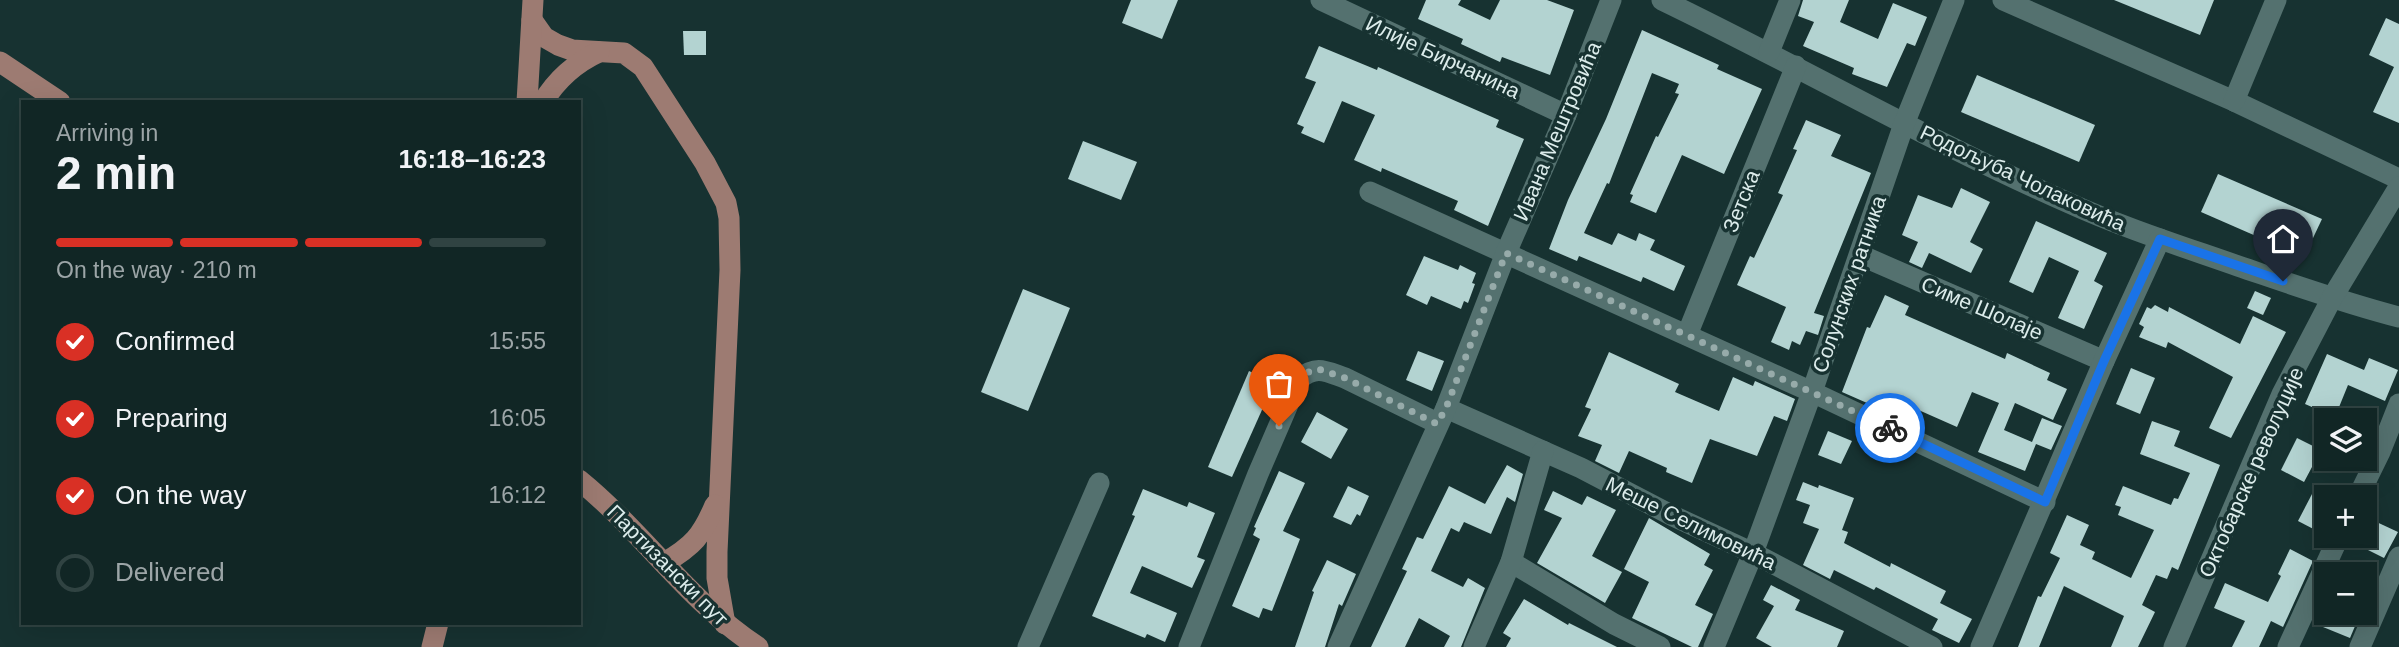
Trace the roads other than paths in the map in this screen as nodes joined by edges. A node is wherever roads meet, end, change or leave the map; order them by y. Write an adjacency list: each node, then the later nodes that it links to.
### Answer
1 (1321, 0): 17 (street, Илије Бирчанина)
2 (1611, 0): 17 (street, Ивана Мештровића)
3 (1662, 0): 10 (street, Родољуба Чолаковића)
4 (1790, 0): 10 (street)
5 (1954, 0): 18 (street, Солунских ратника)
6 (2003, 0): 16 (street)
7 (2276, 0): 16 (street)
8 (533, 10): 9 (main road); 13 (main road)
9 (599, 52): 15 (main road); 36 (main road)
10 (1769, 52): 12 (street, Родољуба Чолаковића)
11 (0, 62): 14 (main road)
12 (1796, 66): 18 (street, Родољуба Чолаковића); 27 (street, Зетска)
13 (528, 91)
14 (57, 100)
15 (544, 100)
16 (2234, 101): 19 (street)
17 (1566, 115): 23 (street, Ивана Мештровића)
18 (1904, 124): 22 (street, Родољуба Чолаковића); 24 (street, Солунских ратника)
19 (2399, 179)
20 (2399, 187): 25 (street, Октобарске револуције)
21 (1370, 192): 23 (street)
22 (2160, 239): 25 (street, Родољуба Чолаковића); 28 (street)
23 (1506, 253): 27 (street); 31 (street, Ивана Мештровића)
24 (1860, 255): 28 (street, Симе Шолаје); 29 (street, Солунских ратника)
25 (2332, 298): 26 (street, Родољуба Чолаковића); 55 (street, Октобарске револуције)
26 (2399, 317)
27 (1687, 335): 29 (street)
28 (2104, 361): 37 (street)
29 (1812, 392): 37 (street); 39 (street, Солунских ратника)
30 (2399, 404): 35 (street)
31 (1442, 416): 32 (street, Меше Селимовића); 48 (street, Меше Селимовића); 49 (street, Ивана Мештровића)
32 (1543, 452): 39 (street, Меше Селимовића); 41 (street)
33 (581, 482): 42 (main road, Партизански пут)
34 (1099, 483): 47 (street)
35 (2364, 485)
36 (718, 497): 42 (main road); 43 (main road)
37 (2045, 502): 54 (street)
38 (2333, 548): 56 (street)
39 (1753, 553): 52 (street, Солунских ратника); 53 (street, Меше Селимовића)
40 (2399, 557): 57 (street)
41 (1511, 562): 50 (street); 51 (street)
42 (664, 563): 43 (main road, Партизански пут)
43 (725, 624): 46 (main road, Партизански пут)
44 (438, 625): 45 (main road)
45 (432, 647)
46 (758, 647)
47 (1028, 647)
48 (1189, 647)
49 (1338, 647)
50 (1474, 647)
51 (1660, 647)
52 (1714, 647)
53 (1932, 647)
54 (1981, 647)
55 (2174, 647)
56 (2288, 647)
57 (2360, 647)

